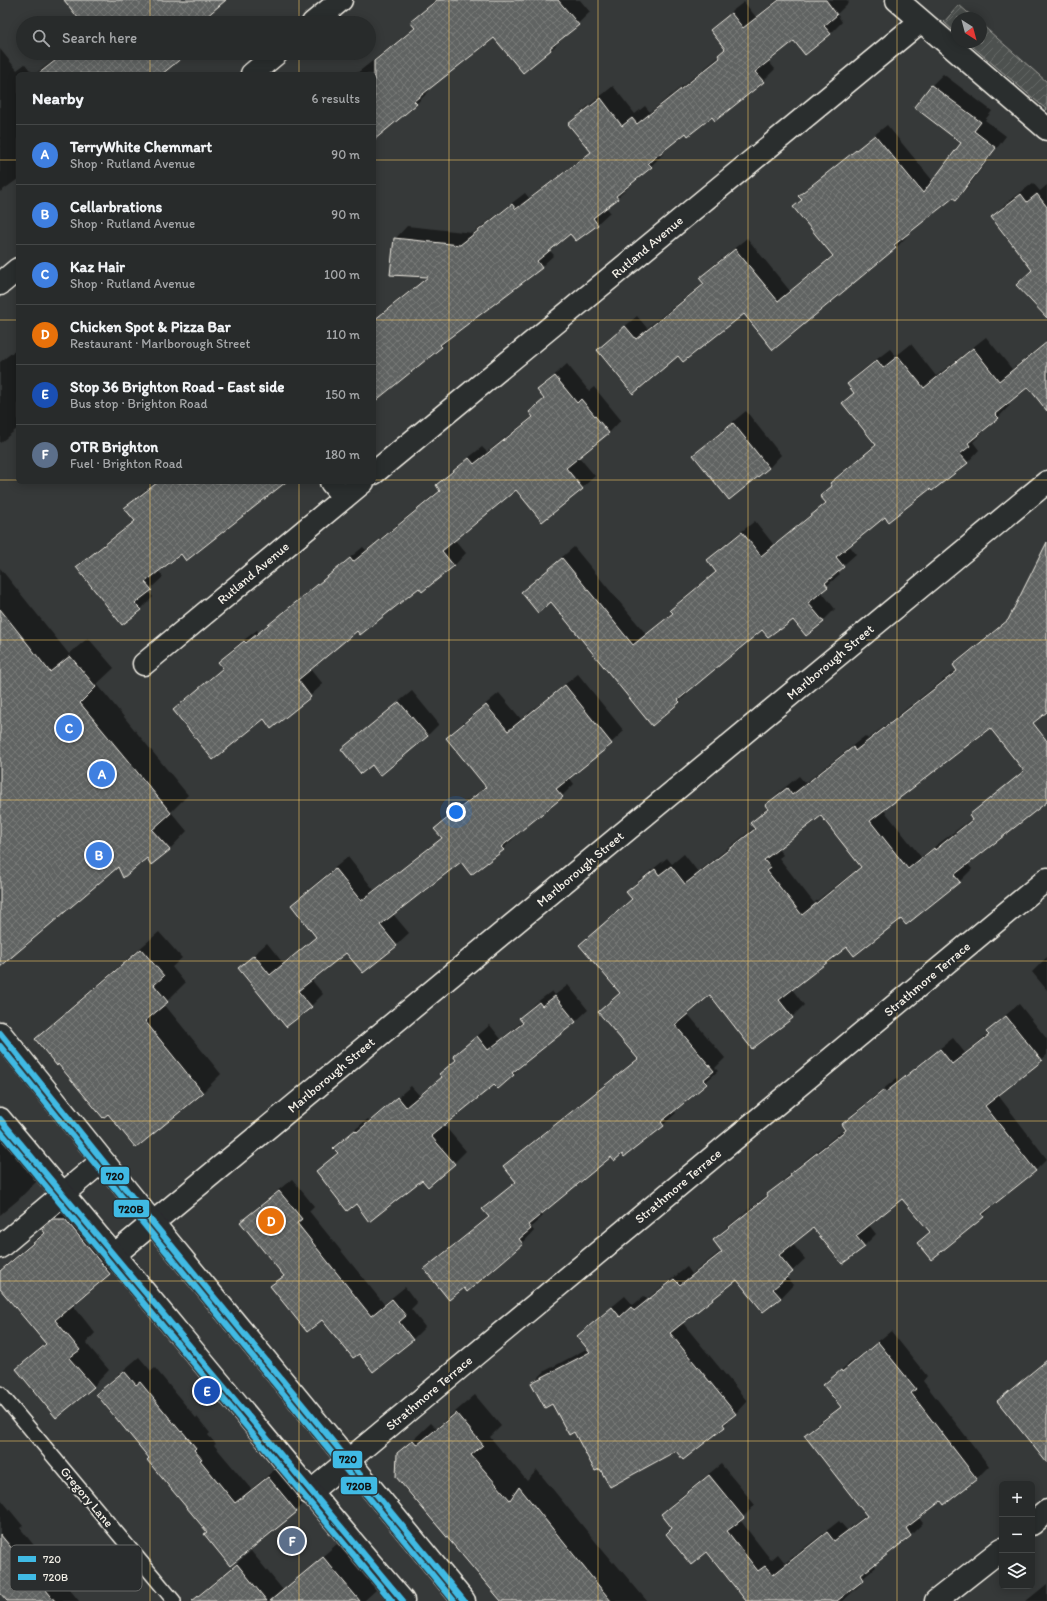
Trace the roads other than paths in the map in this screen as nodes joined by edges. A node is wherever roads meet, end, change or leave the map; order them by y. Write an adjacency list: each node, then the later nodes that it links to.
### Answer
1 (341, 0): 3 (street)
2 (897, 0): 4 (street)
3 (322, 16)
4 (921, 21): 7 (street); 10 (street, Rutland Avenue)
5 (269, 60): 6 (street)
6 (254, 72)
7 (1047, 129)
8 (16, 271): 9 (street)
9 (0, 284)
10 (376, 471)
11 (1047, 482): 20 (street, Marlborough Street)
12 (356, 484): 13 (street, Rutland Avenue)
13 (337, 490): 14 (street, Rutland Avenue)
14 (144, 664)
15 (1047, 879): 24 (street, Strathmore Terrace)
16 (0, 1033): 18 (street)
17 (0, 1119): 19 (street)
18 (102, 1161): 19 (street); 20 (street)
19 (64, 1194): 21 (street); 22 (street)
20 (153, 1223): 22 (street, Marlborough Street); 24 (street)
21 (0, 1247)
22 (114, 1255): 25 (street)
23 (0, 1393): 28 (lane, Gregory Lane)
24 (349, 1460): 25 (street, Strathmore Terrace); 33 (street)
25 (310, 1492): 32 (street)
26 (1047, 1511): 27 (street)
27 (1035, 1521)
28 (127, 1545)
29 (999, 1551): 34 (street)
30 (142, 1563): 31 (lane, Gregory Lane)
31 (174, 1601)
32 (403, 1601)
33 (464, 1601)
34 (936, 1601)

